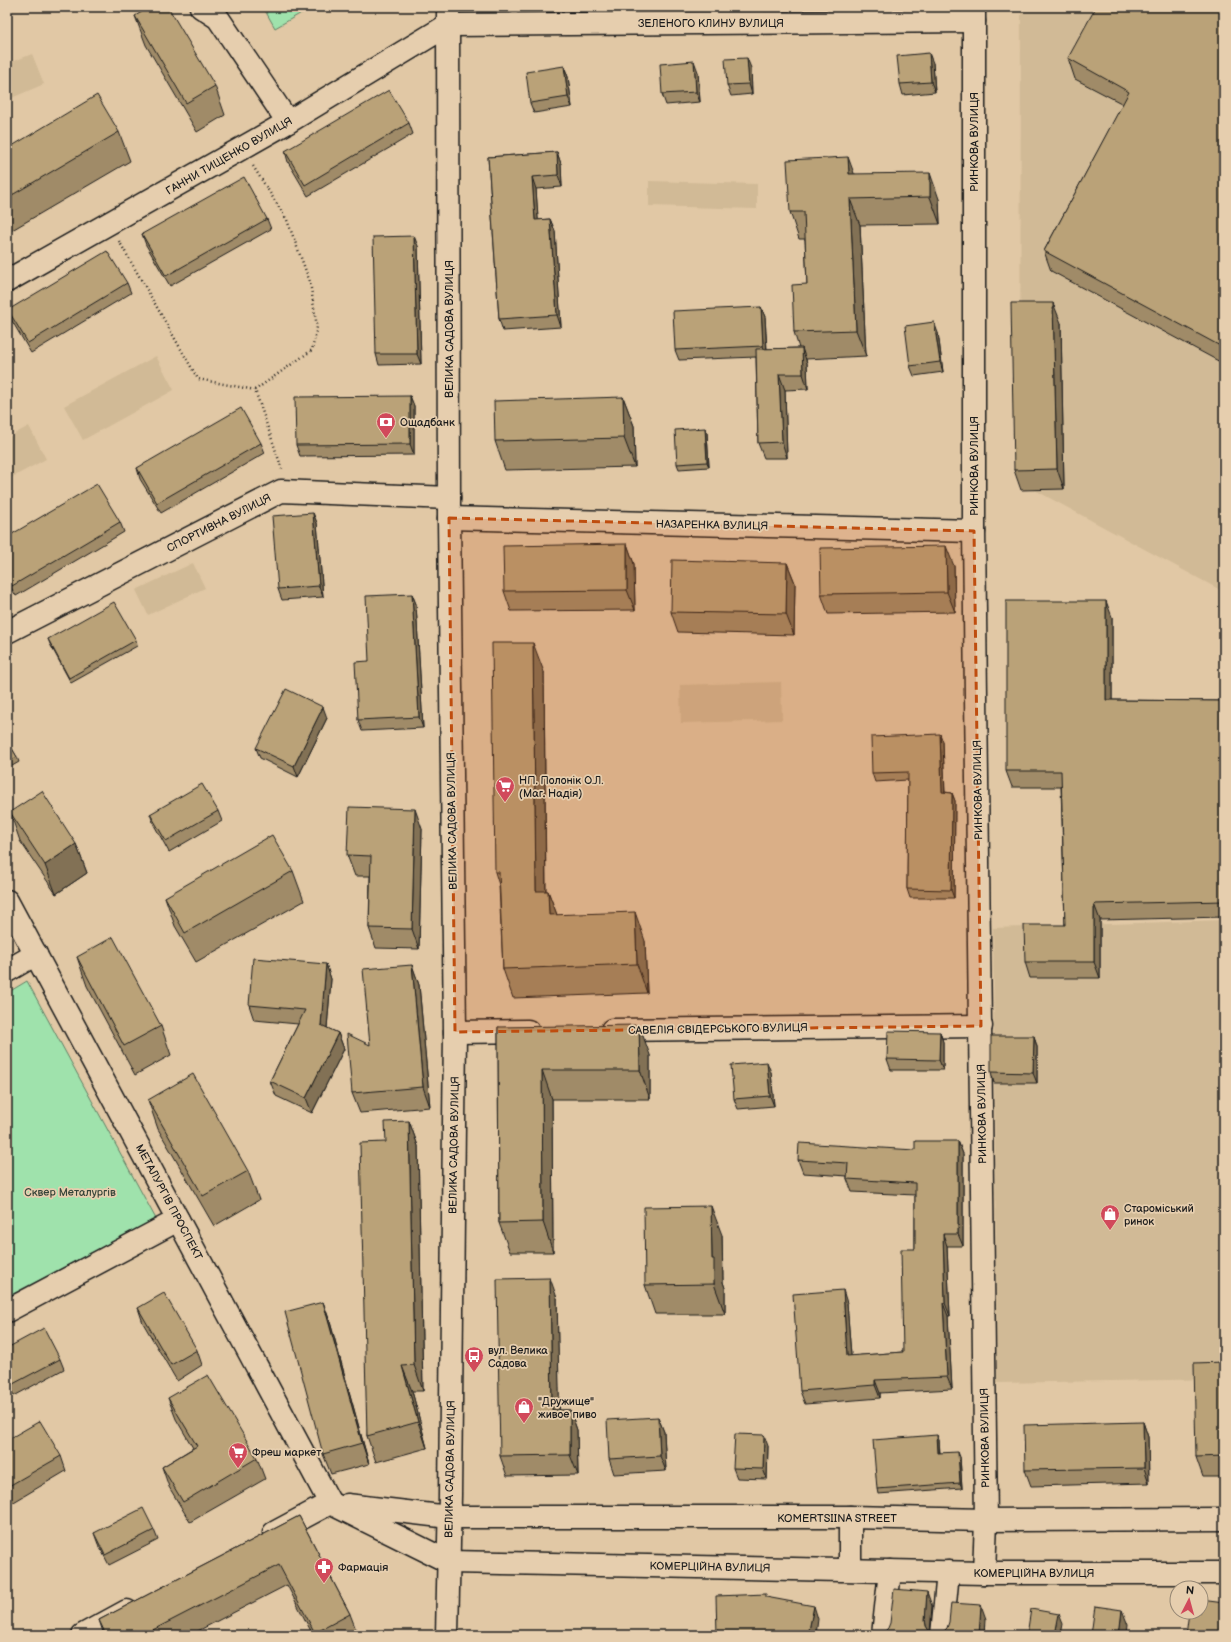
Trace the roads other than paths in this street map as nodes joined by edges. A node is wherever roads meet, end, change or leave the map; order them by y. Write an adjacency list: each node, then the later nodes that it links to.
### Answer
1 (201, 7): 4 (street)
2 (974, 14): 3 (street, ЗЕЛЕНОГО КЛИНУ ВУЛИЦЯ); 7 (street, РИНКОВА ВУЛИЦЯ)
3 (448, 16): 4 (street, ГАННИ ТИЩЕНКО ВУЛИЦЯ); 6 (street, ВЕЛИКА САДОВА ВУЛИЦЯ)
4 (288, 122): 5 (street, ГАННИ ТИЩЕНКО ВУЛИЦЯ)
5 (7, 281)
6 (449, 508): 7 (street, НАЗАРЕНКА ВУЛИЦЯ); 8 (street, СПОРТИВНА ВУЛИЦЯ); 15 (street, ВЕЛИКА САДОВА ВУЛИЦЯ)
7 (974, 531): 12 (street, РИНКОВА ВУЛИЦЯ)
8 (7, 632)
9 (7, 901): 10 (street, МЕТАЛУРГІВ ПРОСПЕКТ)
10 (36, 954): 11 (street); 16 (street, МЕТАЛУРГІВ ПРОСПЕКТ)
11 (7, 971)
12 (981, 1026): 13 (street, САВЕЛІЯ СВІДЕРСЬКОГО ВУЛИЦЯ); 22 (street, РИНКОВА ВУЛИЦЯ)
13 (590, 1030)
14 (550, 1031): 15 (street)
15 (455, 1032): 20 (street, ВЕЛИКА САДОВА ВУЛИЦЯ)
16 (178, 1220): 17 (street); 18 (street, МЕТАЛУРГІВ ПРОСПЕКТ)
17 (7, 1311)
18 (330, 1504): 20 (street); 23 (street); 24 (street, КОМЕРЦІЙНА ВУЛИЦЯ)
19 (850, 1517): 20 (street, KOMERTSIINA STREET); 22 (street, KOMERTSIINA STREET); 25 (street)
20 (449, 1518): 24 (street, ВЕЛИКА САДОВА ВУЛИЦЯ)
21 (1224, 1519): 22 (street, KOMERTSIINA STREET)
22 (986, 1520): 28 (street, РИНКОВА ВУЛИЦЯ)
23 (259, 1541)
24 (449, 1562): 25 (street, КОМЕРЦІЙНА ВУЛИЦЯ); 32 (street, ВЕЛИКА САДОВА ВУЛИЦЯ)
25 (850, 1569): 26 (street, КОМЕРЦІЙНА ВУЛИЦЯ)
26 (890, 1571): 27 (street, КОМЕРЦІЙНА ВУЛИЦЯ); 33 (street)
27 (948, 1572): 28 (street, КОМЕРЦІЙНА ВУЛИЦЯ); 34 (street)
28 (984, 1573): 29 (street, КОМЕРЦІЙНА ВУЛИЦЯ)
29 (1224, 1573)
30 (146, 1601): 31 (street)
31 (83, 1635)
32 (447, 1635)
33 (883, 1635)
34 (942, 1635)

